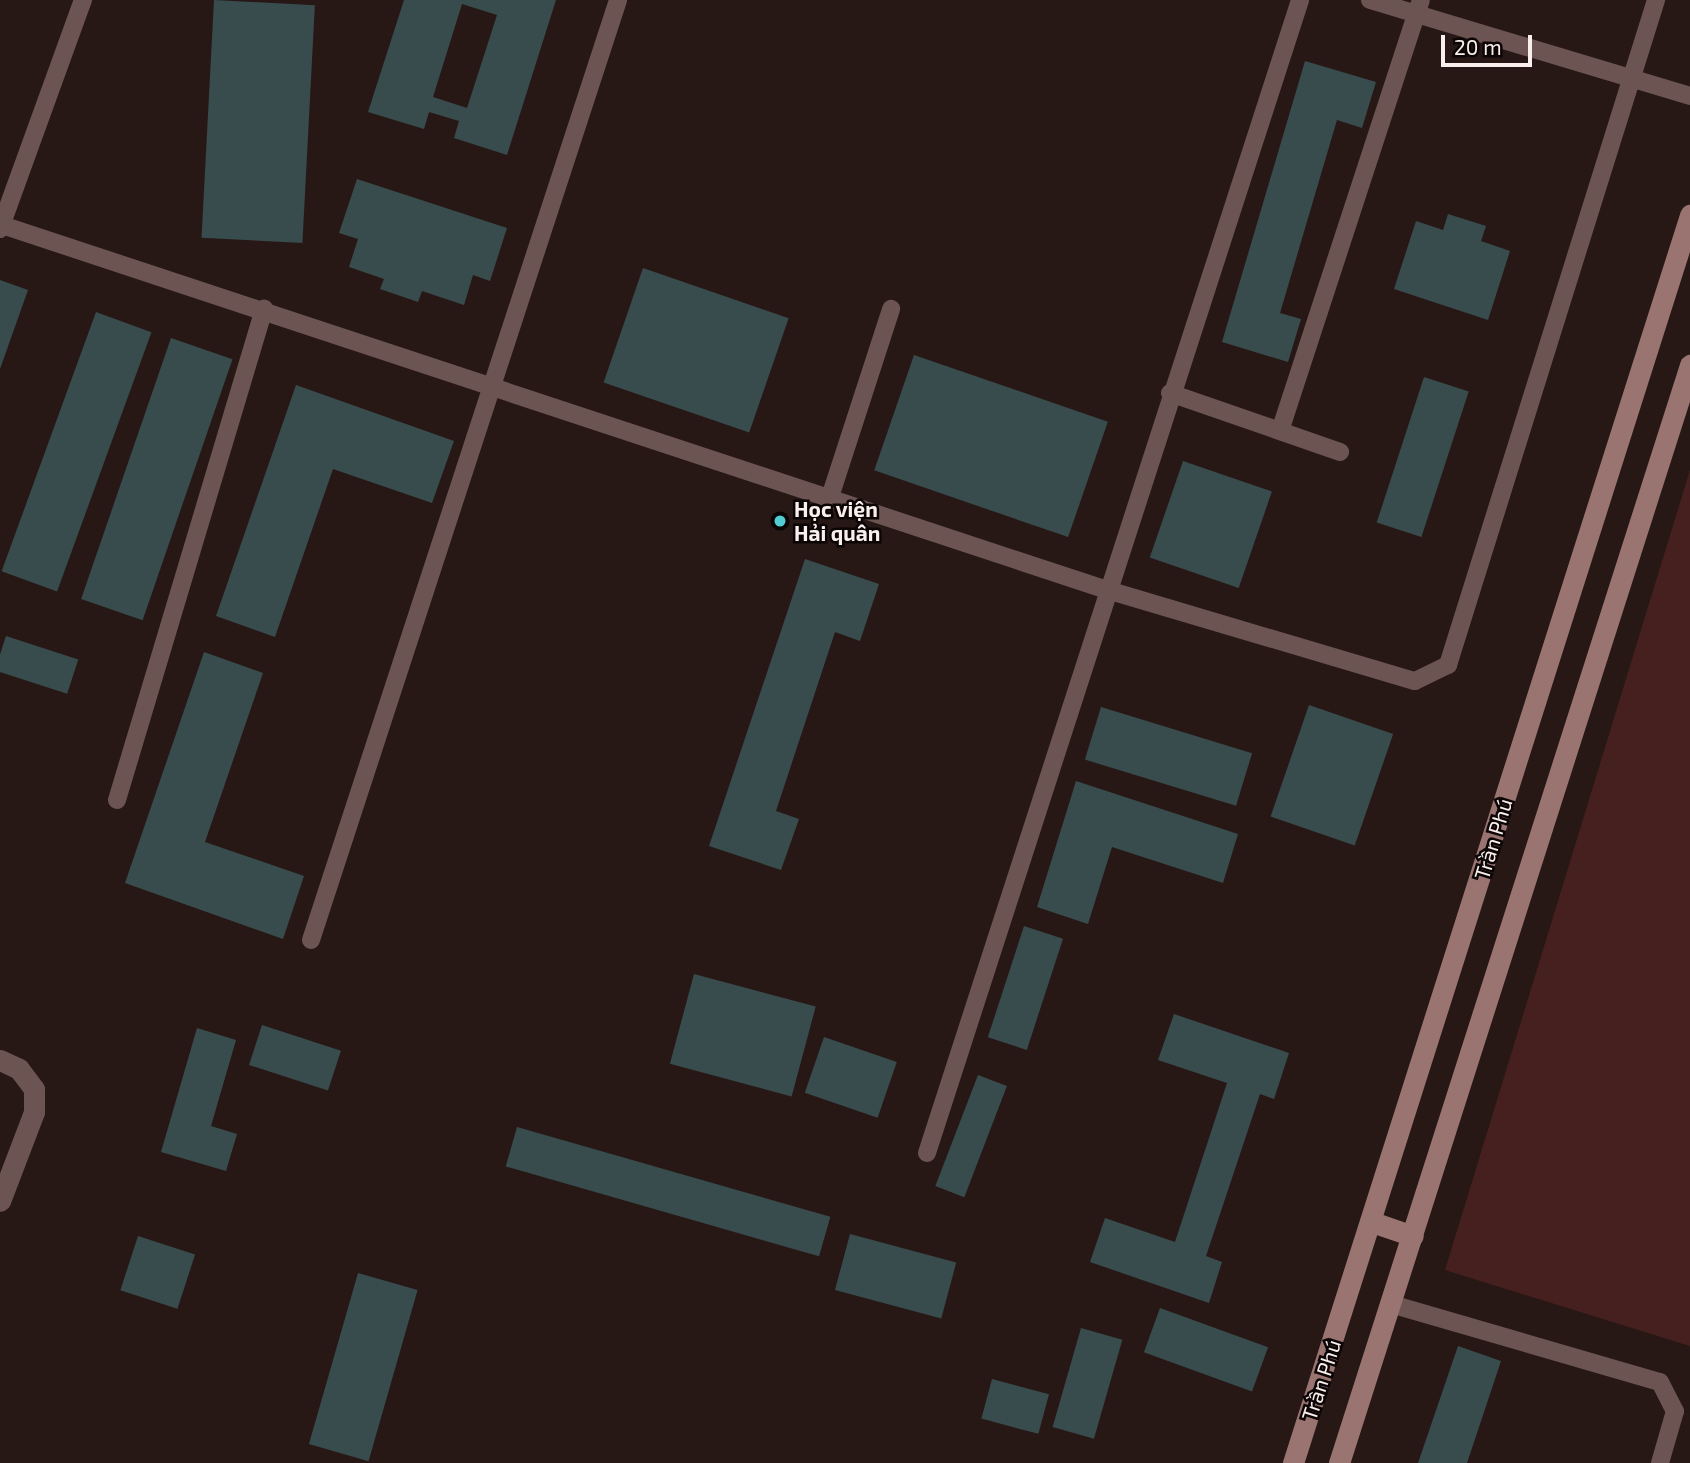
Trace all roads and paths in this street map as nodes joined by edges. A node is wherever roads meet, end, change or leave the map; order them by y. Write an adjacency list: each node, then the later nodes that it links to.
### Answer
1 (83, 0): 10 (lane)
2 (618, 0): 14 (lane)
3 (1300, 0): 15 (lane)
4 (1370, 0): 6 (lane)
5 (1656, 0): 7 (lane)
6 (1419, 7): 7 (lane); 16 (lane)
7 (1633, 79): 8 (lane); 19 (lane)
8 (1690, 96)
9 (1690, 215): 25 (main road, Trần Phú)
10 (1, 227): 11 (lane)
11 (264, 309): 14 (lane); 20 (lane)
12 (891, 309): 18 (lane)
13 (1690, 365): 26 (main road, Trần Phú)
14 (496, 385): 18 (lane); 21 (lane)
15 (1170, 393): 16 (lane); 19 (lane)
16 (1280, 431): 17 (lane)
17 (1340, 452)
18 (830, 498): 19 (lane)
19 (1104, 589): 23 (lane)
20 (117, 800)
21 (311, 940)
22 (0, 1060): 24 (street)
23 (927, 1153)
24 (0, 1201)
25 (1372, 1222): 26 (main road); 28 (main road, Trần Phú)
26 (1413, 1236): 27 (main road, Trần Phú)
27 (1391, 1304): 29 (main road, Trần Phú); 30 (lane)
28 (1293, 1463)
29 (1339, 1463)
30 (1660, 1463)

